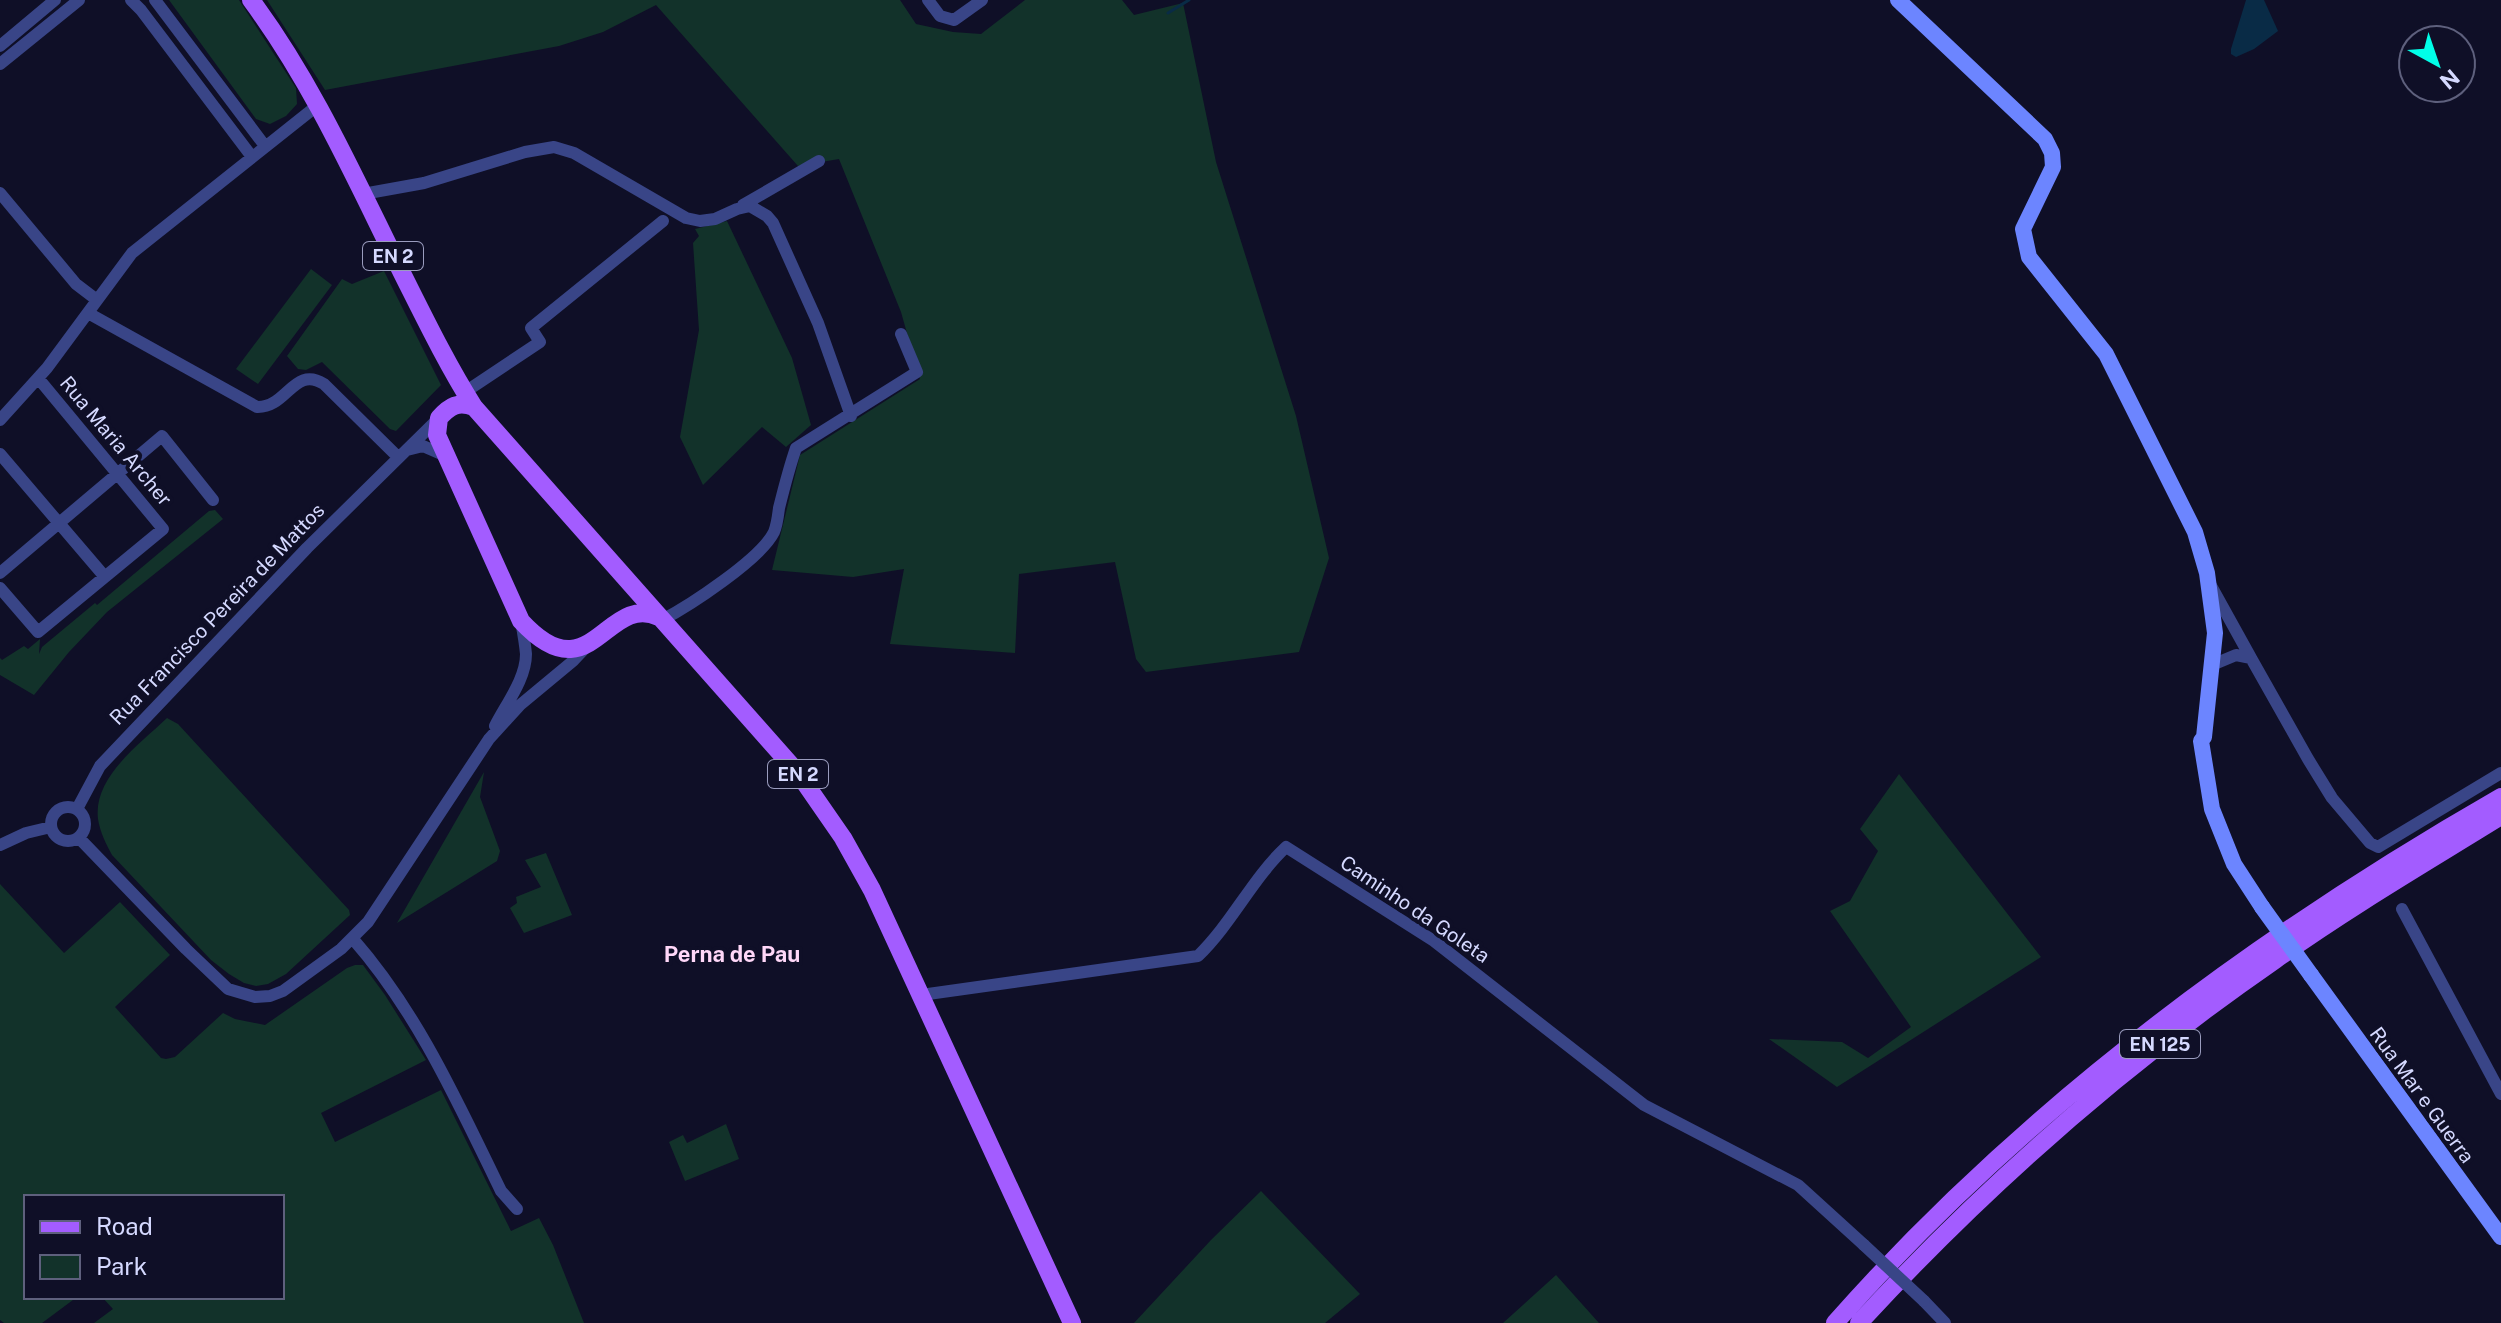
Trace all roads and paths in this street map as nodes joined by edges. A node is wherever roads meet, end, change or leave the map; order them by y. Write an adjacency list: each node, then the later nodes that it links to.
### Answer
1 (55, 0): 9 (street)
2 (79, 0): 10 (street)
3 (131, 0): 13 (street)
4 (155, 0): 12 (street)
5 (251, 0): 11 (main road, EN 2)
6 (928, 0): 7 (street)
7 (982, 0)
8 (1898, 0): 36 (street, Rua Mar e Guerra)
9 (0, 46)
10 (0, 64)
11 (318, 105): 12 (street); 16 (main road, EN 2)
12 (265, 146): 13 (street)
13 (252, 157): 19 (street)
14 (819, 161): 17 (street)
15 (0, 193): 19 (street)
16 (363, 194): 17 (street); 22 (main road, EN 2)
17 (737, 209): 26 (street)
18 (663, 221): 24 (street)
19 (97, 300): 20 (street)
20 (88, 313): 23 (street); 29 (street)
21 (901, 334): 26 (street)
22 (454, 375): 24 (main road, EN 2); 25 (main road)
23 (38, 378): 27 (street); 31 (street, Rua Maria Archer)
24 (470, 399): 25 (main road); 37 (main road, EN 2)
25 (441, 416): 29 (street, Rua Francisco Pereira de Mattos); 30 (main road)
26 (851, 416): 40 (street)
27 (0, 420)
28 (0, 454): 33 (street)
29 (401, 454): 30 (street); 48 (street, Rua Francisco Pereira de Mattos)
30 (446, 456): 41 (main road)
31 (118, 474): 32 (street); 33 (street); 35 (street, Rua Maria Archer)
32 (213, 500)
33 (59, 523): 34 (street); 35 (street)
34 (0, 573)
35 (105, 577): 38 (street)
36 (2209, 581): 43 (street); 44 (street, Rua Mar e Guerra)
37 (633, 587): 39 (main road); 40 (main road, EN 2)
38 (0, 588)
39 (628, 615): 40 (main road); 42 (main road)
40 (660, 618): 55 (main road, EN 2)
41 (521, 621): 42 (main road); 45 (street)
42 (590, 643): 45 (street)
43 (2251, 658): 44 (street); 46 (street)
44 (2212, 665): 58 (street, Rua Mar e Guerra, bridge)
45 (489, 739): 54 (street)
46 (2501, 773)
47 (2501, 797): 60 (main road, EN 125)
48 (77, 809): 50 (street); 51 (street)
49 (2501, 816): 61 (main road, EN 125)
50 (51, 827): 51 (street); 52 (street)
51 (79, 838): 54 (street)
52 (0, 845)
53 (2402, 909): 56 (street)
54 (353, 939): 57 (street)
55 (921, 995): 59 (main road, EN 2); 62 (street, Caminho da Goleta, bridge)
56 (2501, 1094)
57 (517, 1209)
58 (2501, 1237)
59 (1072, 1323)
60 (1835, 1323)
61 (1859, 1323)
62 (1945, 1323)

